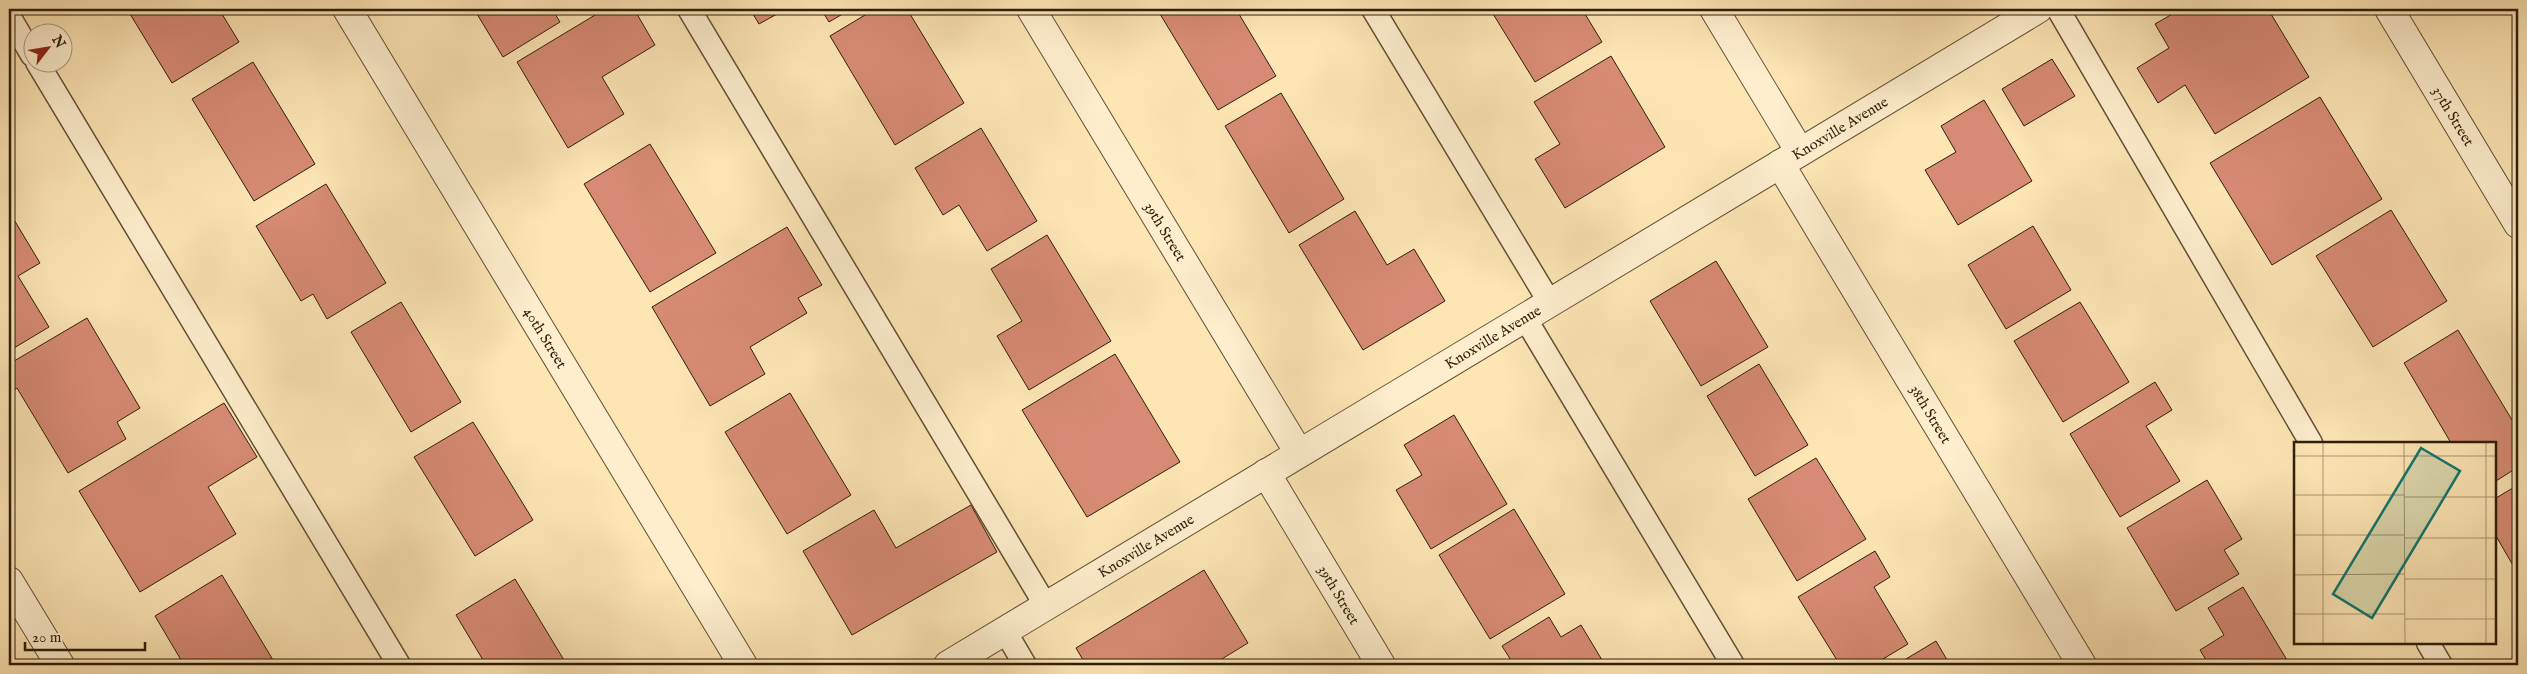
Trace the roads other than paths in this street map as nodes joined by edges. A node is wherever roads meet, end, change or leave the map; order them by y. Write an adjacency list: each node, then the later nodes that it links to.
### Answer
1 (347, 9): 25 (street, 40th Street)
2 (688, 9): 20 (lane)
3 (1031, 9): 17 (street, 39th Street)
4 (1373, 9): 14 (lane)
5 (1714, 9): 12 (street, 38th Street)
6 (2038, 9): 12 (street, Knoxville Avenue)
7 (2058, 9): 16 (lane)
8 (2389, 9): 13 (street, 37th Street)
9 (9, 16): 10 (lane)
10 (22, 38)
11 (43, 72): 24 (lane)
12 (1790, 158): 14 (street, Knoxville Avenue); 30 (street, 38th Street)
13 (2518, 224)
14 (1550, 303): 15 (street, Knoxville Avenue)
15 (1525, 318): 17 (street, Knoxville Avenue); 29 (lane)
16 (2310, 442)
17 (1300, 453): 18 (street, Knoxville Avenue)
18 (1266, 474): 20 (street, Knoxville Avenue); 28 (street, 39th Street)
19 (9, 580): 23 (street)
20 (1046, 606): 21 (street, Knoxville Avenue)
21 (1004, 631): 26 (street, Knoxville Avenue); 27 (lane)
22 (2429, 644): 31 (lane)
23 (60, 665)
24 (399, 665)
25 (743, 665)
26 (948, 665)
27 (1025, 665)
28 (1381, 665)
29 (1733, 665)
30 (2082, 665)
31 (2441, 665)

